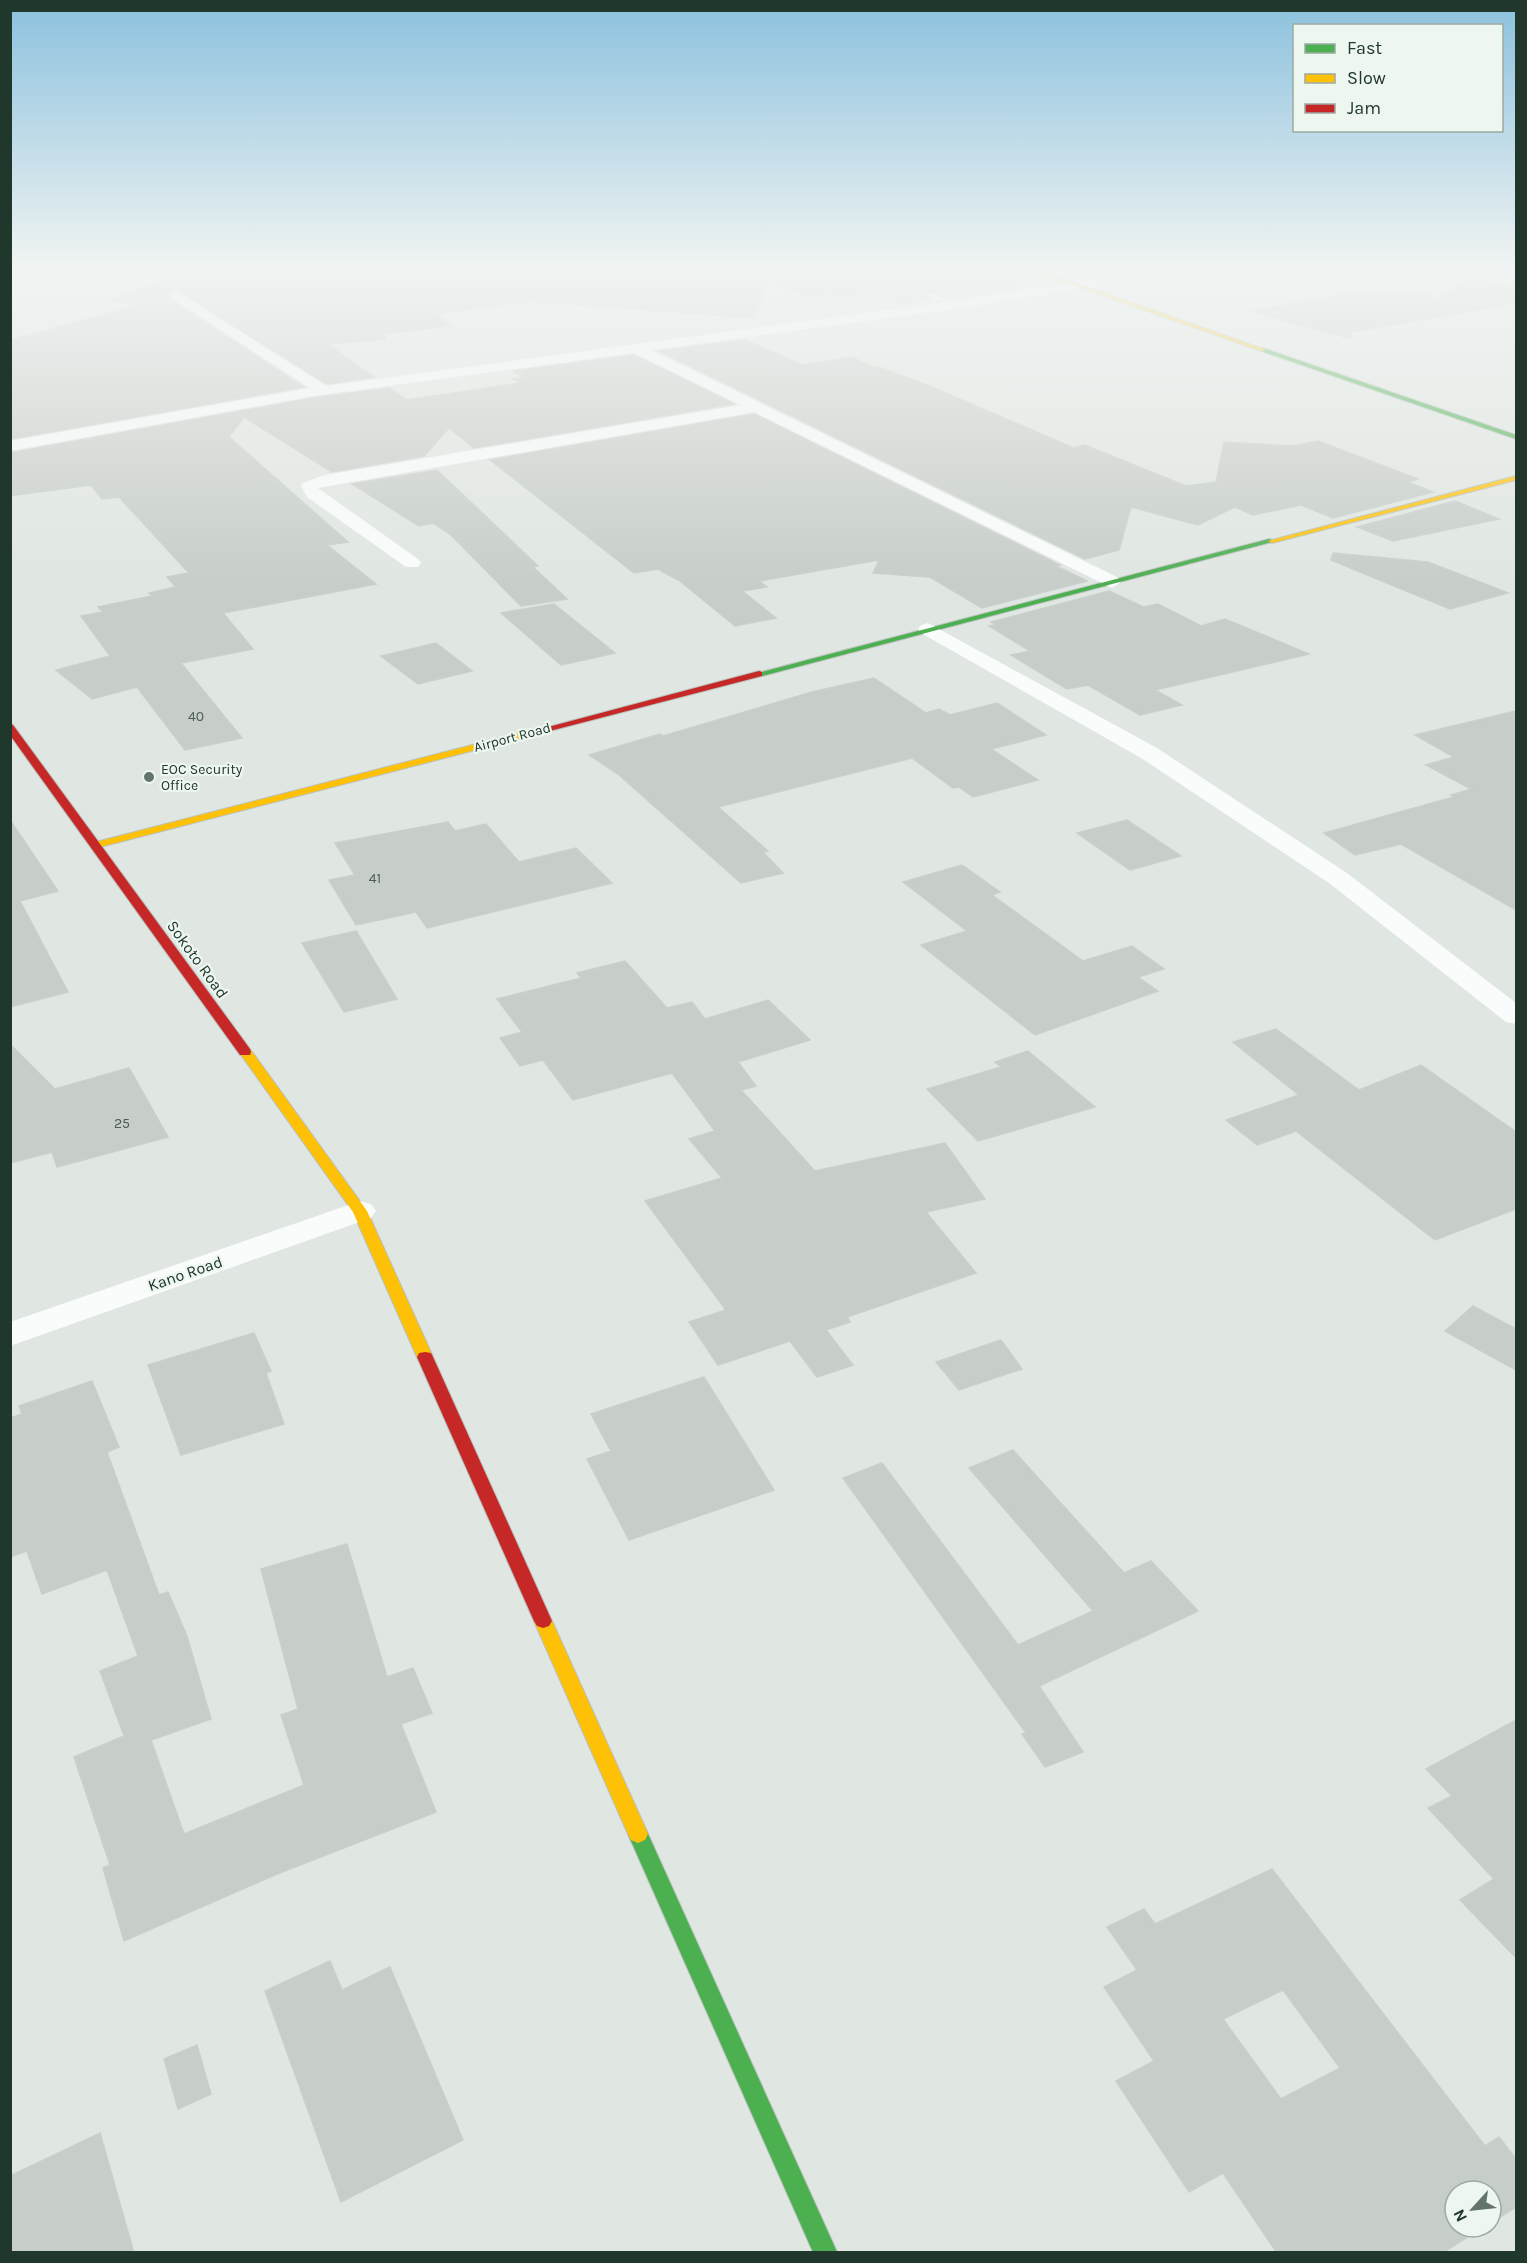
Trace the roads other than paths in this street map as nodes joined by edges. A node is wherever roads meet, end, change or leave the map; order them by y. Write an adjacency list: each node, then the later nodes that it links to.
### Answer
1 (296, 373): 6 (street)
2 (457, 373): 6 (street)
3 (686, 373): 7 (street)
4 (1330, 373): 9 (street)
5 (1362, 373): 8 (street)
6 (324, 391): 10 (street)
7 (756, 407): 12 (street); 13 (street)
8 (1516, 425)
9 (1516, 437)
10 (10, 446)
11 (1516, 478): 13 (street, Airport Road)
12 (411, 563)
13 (1112, 582): 14 (street, Airport Road)
14 (928, 629): 16 (street, Airport Road); 17 (street)
15 (10, 727): 16 (street, Sokoto Road)
16 (96, 845): 18 (street, Sokoto Road)
17 (1516, 1016)
18 (360, 1211): 19 (street, Kano Road); 20 (street, Sokoto Road)
19 (10, 1335)
20 (825, 2253)

